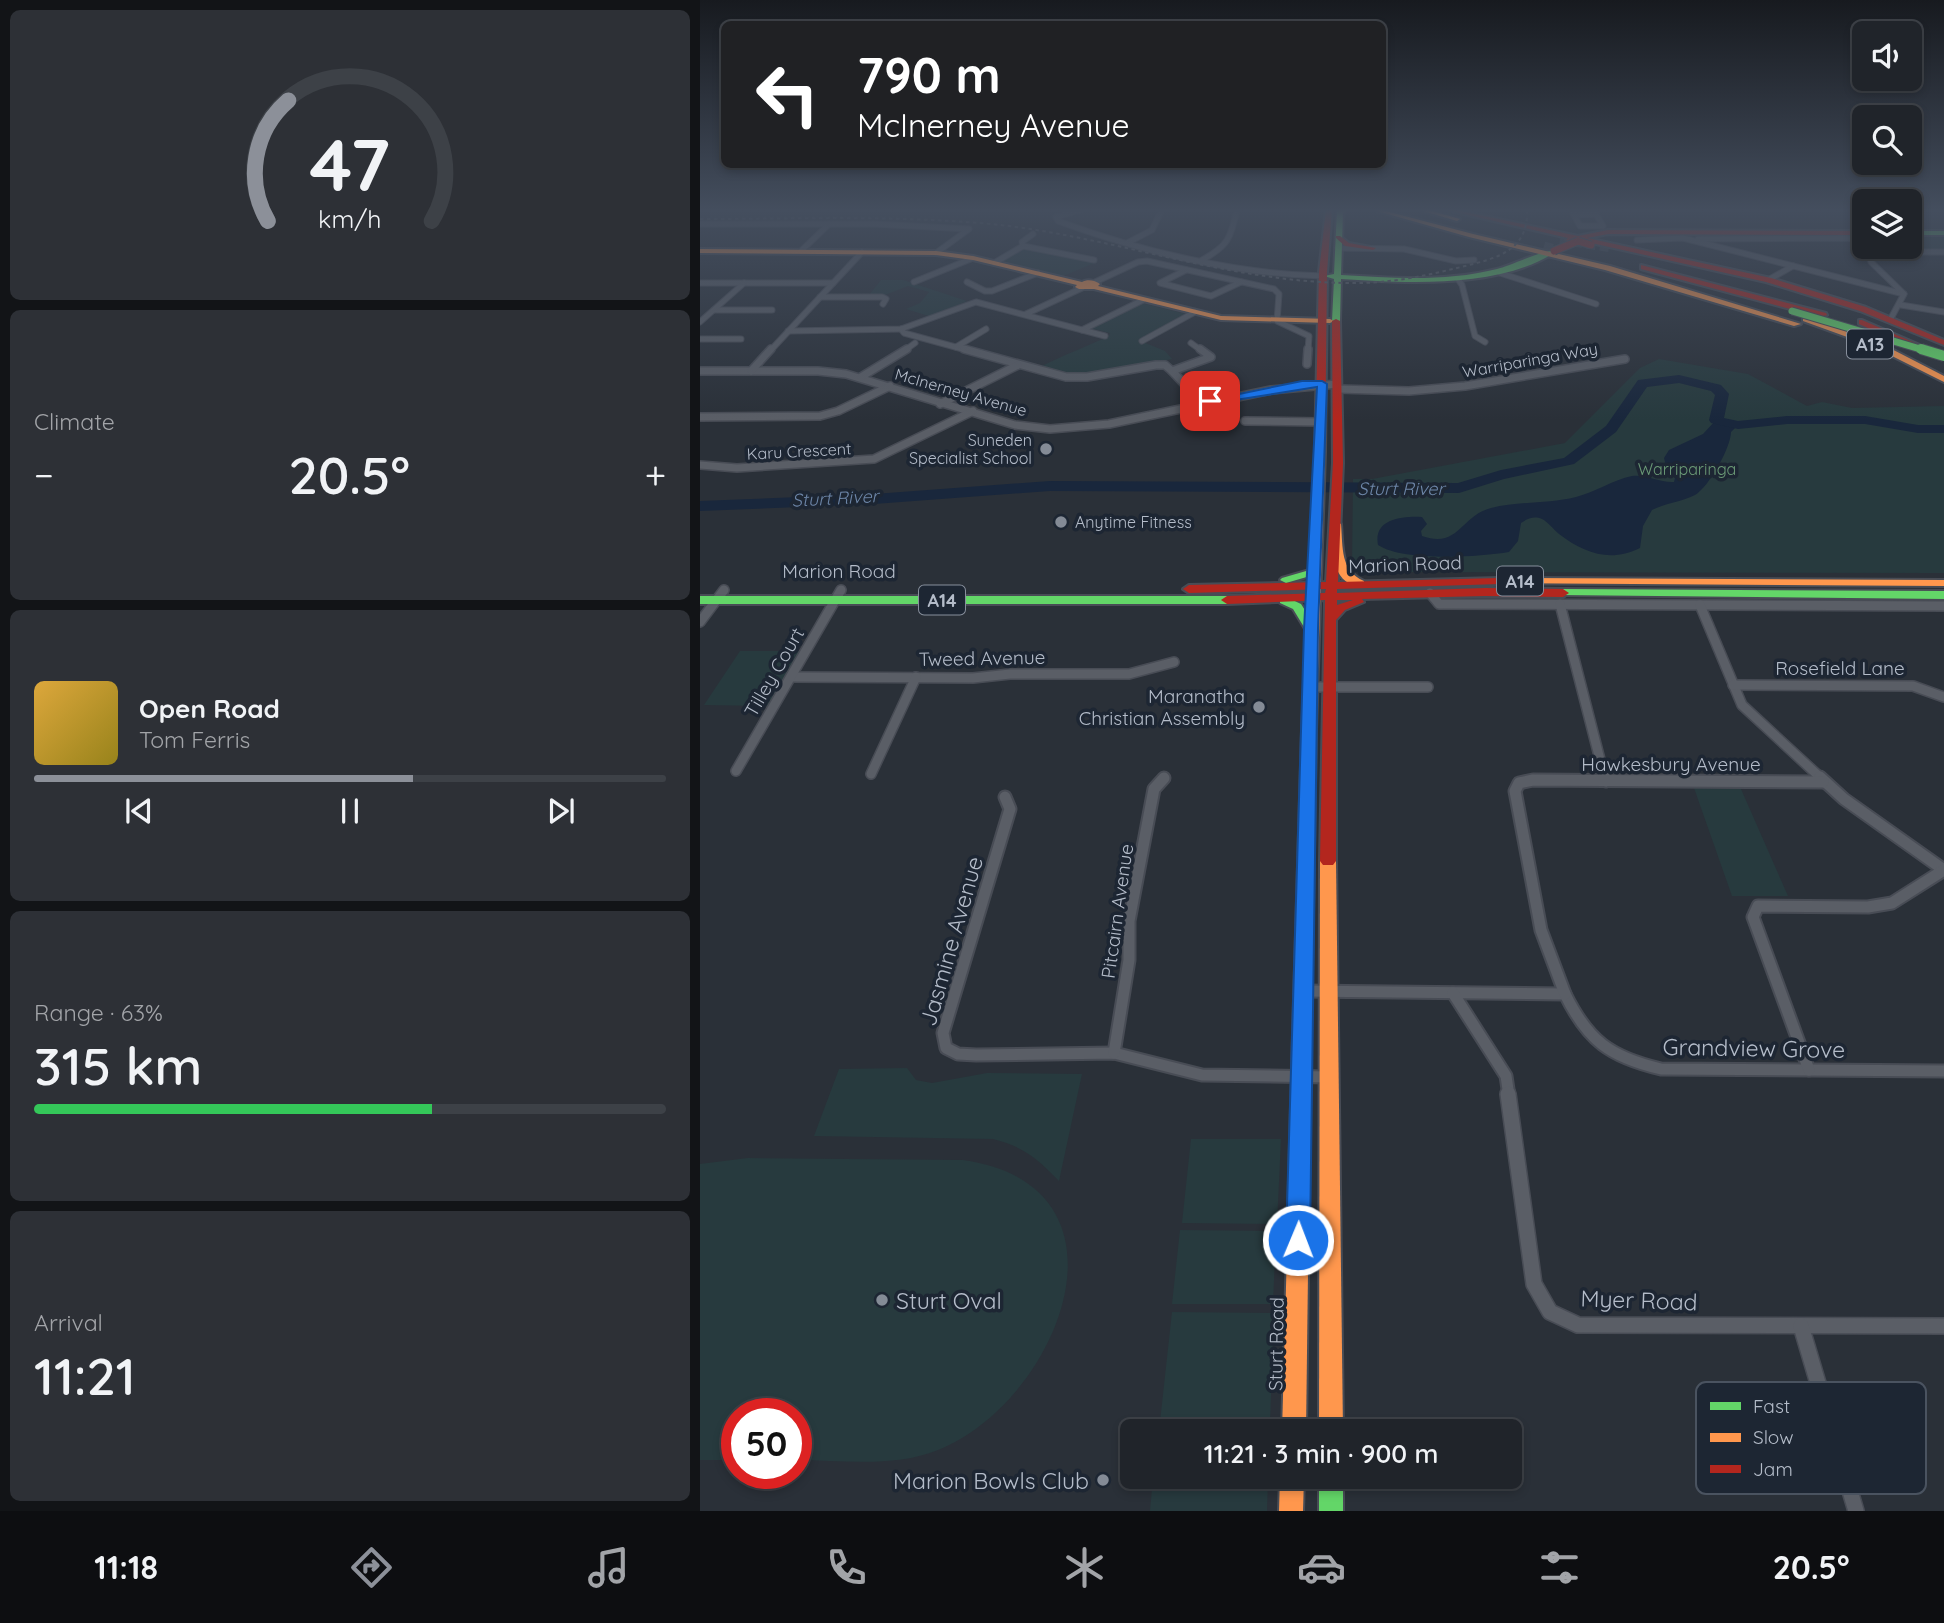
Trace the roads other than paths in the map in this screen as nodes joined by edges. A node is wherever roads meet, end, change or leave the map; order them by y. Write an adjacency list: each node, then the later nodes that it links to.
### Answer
1 (836, 280): 27 (street)
2 (920, 280): 22 (street)
3 (1022, 280): 23 (street)
4 (1065, 280): 28 (main road)
5 (1099, 280): 28 (street)
6 (1167, 280): 24 (street)
7 (1230, 280): 24 (street)
8 (1333, 280): 43 (main road, Sturt Road)
9 (1460, 280): 53 (street)
10 (1524, 280): 33 (street)
11 (1649, 280): 68 (main road)
12 (1651, 280): 40 (main road, A13)
13 (1683, 280): 40 (main road)
14 (1685, 280): 68 (main road)
15 (1694, 280): 66 (main road)
16 (1716, 280): 57 (main road)
17 (1730, 280): 57 (main road)
18 (1752, 280): 54 (main road)
19 (1768, 280): 41 (main road, A13)
20 (1847, 280): 29 (street)
21 (1889, 280): 29 (street)
22 (914, 282)
23 (967, 282)
24 (1241, 282): 42 (street)
25 (700, 283): 26 (street)
26 (744, 283): 27 (street); 35 (street)
27 (833, 283): 30 (street)
28 (1087, 285): 31 (main road); 39 (street)
29 (1904, 294): 34 (street)
30 (820, 297): 32 (street); 48 (street)
31 (1143, 300): 37 (main road); 47 (street)
32 (883, 304)
33 (1596, 304)
34 (1901, 305): 38 (street); 41 (street)
35 (714, 310): 36 (street); 44 (street)
36 (772, 310)
37 (1195, 312): 42 (main road); 52 (street)
38 (1944, 312)
39 (1026, 314): 45 (street); 47 (street)
40 (1795, 317): 60 (main road, A13)
41 (1889, 320): 54 (main road, A13)
42 (1277, 321): 43 (main road); 61 (street)
43 (1329, 321): 69 (main road, Sturt Road)
44 (700, 322)
45 (901, 329): 48 (street); 58 (street)
46 (986, 329): 58 (street)
47 (1082, 330): 49 (street)
48 (788, 331): 64 (street)
49 (1105, 336)
50 (700, 340): 51 (street)
51 (741, 340)
52 (1142, 341)
53 (1485, 342)
54 (1939, 342)
55 (915, 343): 67 (street)
56 (1191, 343): 65 (street)
57 (1912, 343): 60 (main road)
58 (956, 346): 62 (street)
59 (1625, 359): 69 (street, Warriparinga Way)
60 (1944, 360)
61 (1307, 364)
62 (1018, 365): 65 (street); 71 (street)
63 (700, 371): 64 (street, McInerney Avenue)
64 (751, 371): 67 (street, McInerney Avenue)
65 (1172, 371): 72 (street)
66 (1944, 372)
67 (861, 377): 70 (street, McInerney Avenue)
68 (1944, 379)
69 (1332, 385): 72 (street, McInerney Avenue); 76 (main road, Sturt Road); 78 (main road, Sturt Road)
70 (890, 386): 71 (street, McInerney Avenue); 74 (street)
71 (940, 404): 73 (street, McInerney Avenue)
72 (1203, 404): 73 (street, McInerney Avenue)
73 (973, 411): 77 (street, Karu Crescent)
74 (700, 417)
75 (1245, 421): 76 (street)
76 (1321, 422): 81 (main road, Sturt Road)
77 (700, 465)
78 (1336, 524): 85 (main road); 86 (main road, Sturt Road)
79 (1771, 582): 80 (main road, Marion Road / A14); 82 (main road, Marion Road / A14); 90 (main road)
80 (1944, 585)
81 (1313, 586): 84 (main road, Marion Road / A14); 86 (main road, Marion Road / A14); 94 (main road, Marion Road / A14); 101 (main road, Sturt Road)
82 (1666, 587): 85 (main road, Marion Road / A14); 87 (main road, Marion Road / A14); 90 (main road, Marion Road / A14); 96 (main road)
83 (700, 590): 88 (main road, Marion Road / A14)
84 (972, 590): 89 (main road, Marion Road / A14); 92 (main road)
85 (1370, 591): 86 (main road, Marion Road / A14); 87 (main road, Marion Road / A14); 99 (main road)
86 (1332, 592): 99 (main road, Sturt Road)
87 (1430, 593): 95 (street, Marion Road)
88 (720, 595): 89 (main road, Marion Road / A14); 93 (main road, Marion Road / A14); 100 (street)
89 (838, 595): 92 (main road, Marion Road / A14); 103 (street, Tilley Court)
90 (1798, 595): 91 (main road, Marion Road / A14)
91 (1944, 595)
92 (1003, 599): 94 (main road, Marion Road / A14)
93 (700, 600)
94 (1284, 600): 101 (main road)
95 (1560, 604): 96 (street, Marion Road); 115 (street)
96 (1681, 605): 97 (street, Marion Road)
97 (1700, 606): 98 (street, Marion Road); 105 (street)
98 (1944, 606)
99 (1330, 619): 106 (main road, Sturt Road)
100 (700, 622)
101 (1311, 629): 107 (main road, Sturt Road)
102 (1174, 662): 104 (street, Tweed Avenue)
103 (791, 677): 104 (street, Tweed Avenue); 112 (street, Tilley Court)
104 (916, 677): 113 (street)
105 (1733, 685): 109 (street, Rosefield Lane); 116 (street)
106 (1328, 686): 107 (street); 108 (street); 110 (main road, Sturt Road)
107 (1311, 687): 111 (main road, Sturt Road)
108 (1428, 687)
109 (1944, 697)
110 (1327, 755): 111 (main road); 121 (main road, Sturt Road)
111 (1310, 757): 120 (main road, Sturt Road)
112 (736, 771)
113 (871, 774)
114 (1164, 778): 124 (street, Pitcairn Avenue)
115 (1606, 781): 116 (street, Hawkesbury Avenue); 117 (street, Hawkesbury Avenue)
116 (1823, 782): 119 (street)
117 (1519, 783): 123 (street, Grandview Grove)
118 (1005, 797): 124 (street, Jasmine Avenue)
119 (1944, 870): 125 (street)
120 (1304, 991): 121 (street); 127 (main road, Sturt Road)
121 (1329, 992): 122 (street); 128 (main road, Sturt Road)
122 (1453, 993): 123 (street); 129 (street, Myer Road)
123 (1565, 993): 125 (street, Grandview Grove)
124 (1114, 1053): 127 (street, Jasmine Avenue)
125 (1809, 1070): 126 (street, Grandview Grove)
126 (1944, 1071)
127 (1302, 1077): 128 (street, Jasmine Avenue); 132 (main road, Sturt Road)
128 (1329, 1077): 133 (main road, Sturt Road)
129 (1801, 1326): 130 (street, Myer Road); 131 (street)
130 (1944, 1326)
131 (1818, 1382)
132 (1294, 1419)
133 (1331, 1419)
134 (1293, 1489): 137 (main road)
135 (1331, 1489): 138 (main road)
136 (1851, 1494): 139 (street)
137 (1292, 1511)
138 (1331, 1511)
139 (1856, 1511)

